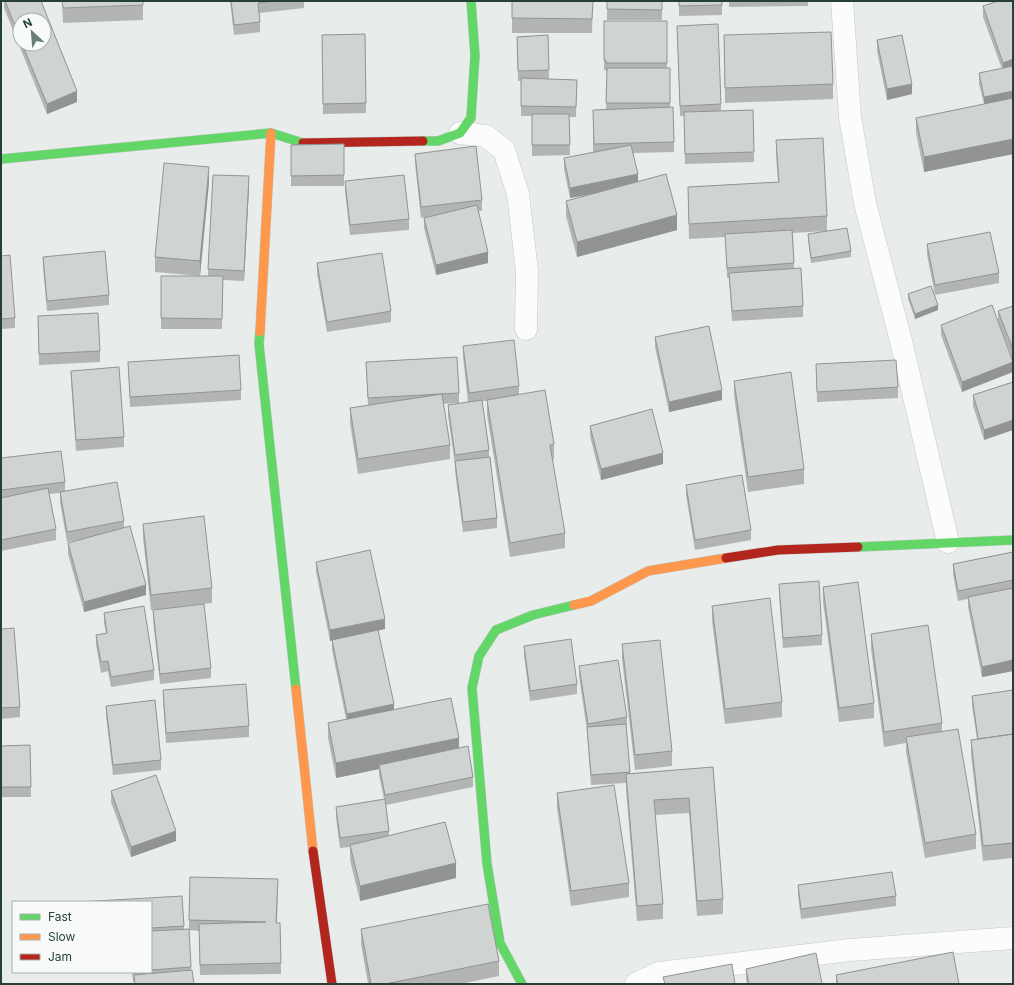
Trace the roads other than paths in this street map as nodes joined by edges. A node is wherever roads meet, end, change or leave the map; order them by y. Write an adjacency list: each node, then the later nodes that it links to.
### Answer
1 (472, 1): 4 (street)
2 (842, 1): 8 (street)
3 (271, 133): 4 (street); 5 (street); 10 (street)
4 (460, 133): 6 (street)
5 (1, 159)
6 (526, 329)
7 (1013, 540): 8 (street)
8 (948, 542): 11 (street)
9 (1013, 938): 12 (street)
10 (332, 984)
11 (522, 984)
12 (636, 984)

